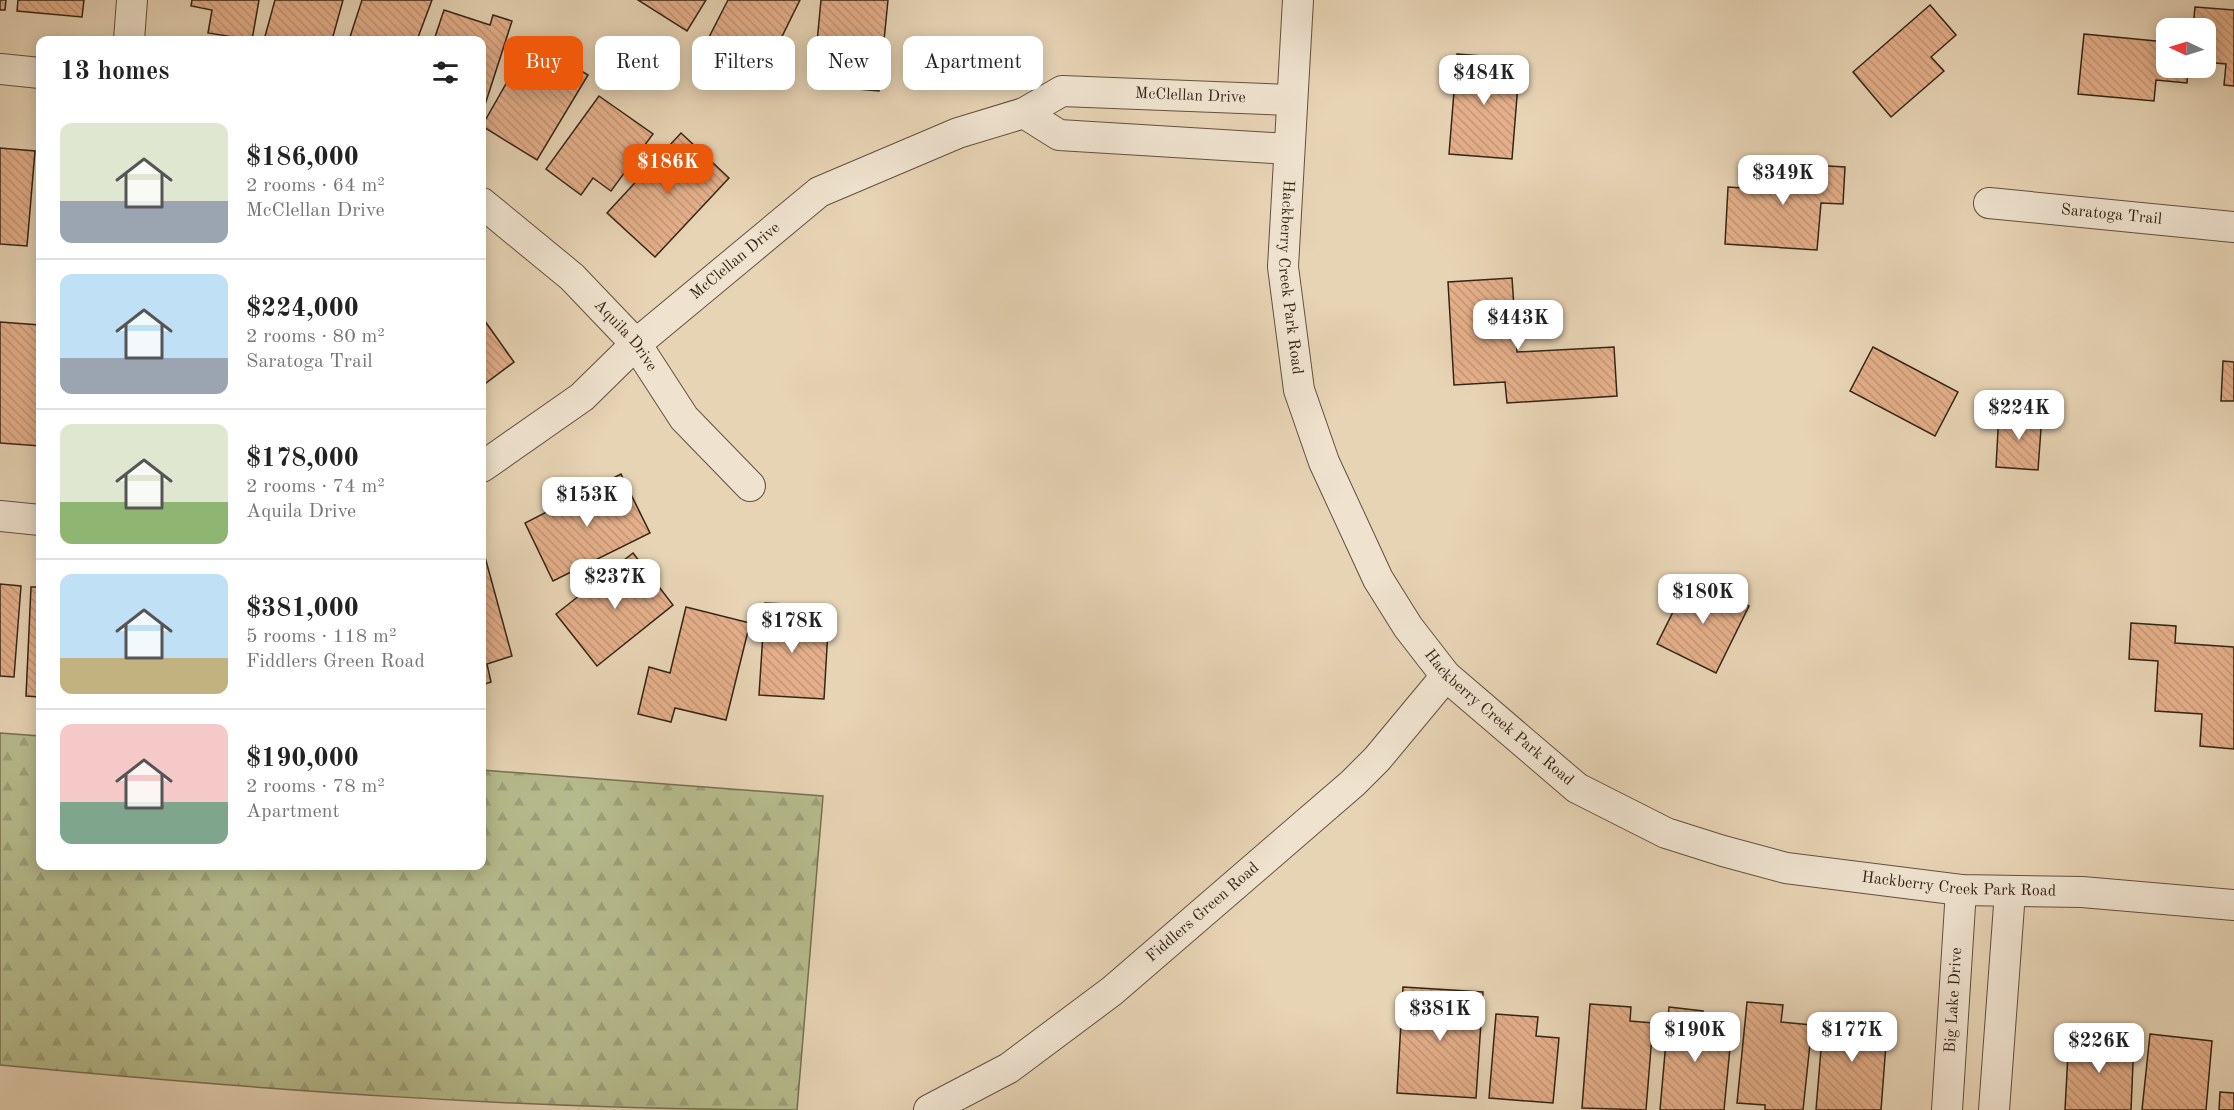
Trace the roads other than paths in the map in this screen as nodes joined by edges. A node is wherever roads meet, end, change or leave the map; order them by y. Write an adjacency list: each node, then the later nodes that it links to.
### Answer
1 (132, 0): 3 (street)
2 (1298, 0): 7 (street, Hackberry Creek Park Road)
3 (129, 36)
4 (0, 69): 5 (street)
5 (36, 73)
6 (1098, 91): 7 (street, McClellan Drive); 8 (street, McClellan Drive); 9 (street)
7 (1292, 100): 10 (street, Hackberry Creek Park Road)
8 (1024, 113): 9 (street); 14 (street, McClellan Drive)
9 (1095, 137): 10 (street)
10 (1289, 149): 19 (street, Hackberry Creek Park Road)
11 (1989, 203): 13 (street, Saratoga Trail)
12 (486, 206): 14 (street, Aquila Drive)
13 (2234, 227)
14 (636, 344): 15 (street, McClellan Drive); 16 (street, Aquila Drive)
15 (486, 464)
16 (750, 486)
17 (0, 516): 18 (street)
18 (36, 519)
19 (1446, 676): 20 (street, Hackberry Creek Park Road); 23 (street, Fiddlers Green Road)
20 (1961, 890): 21 (street, Hackberry Creek Park Road); 24 (street, Big Lake Drive)
21 (2010, 892): 22 (street, Hackberry Creek Park Road); 25 (street)
22 (2234, 905)
23 (929, 1110)
24 (1947, 1110)
25 (1994, 1110)

